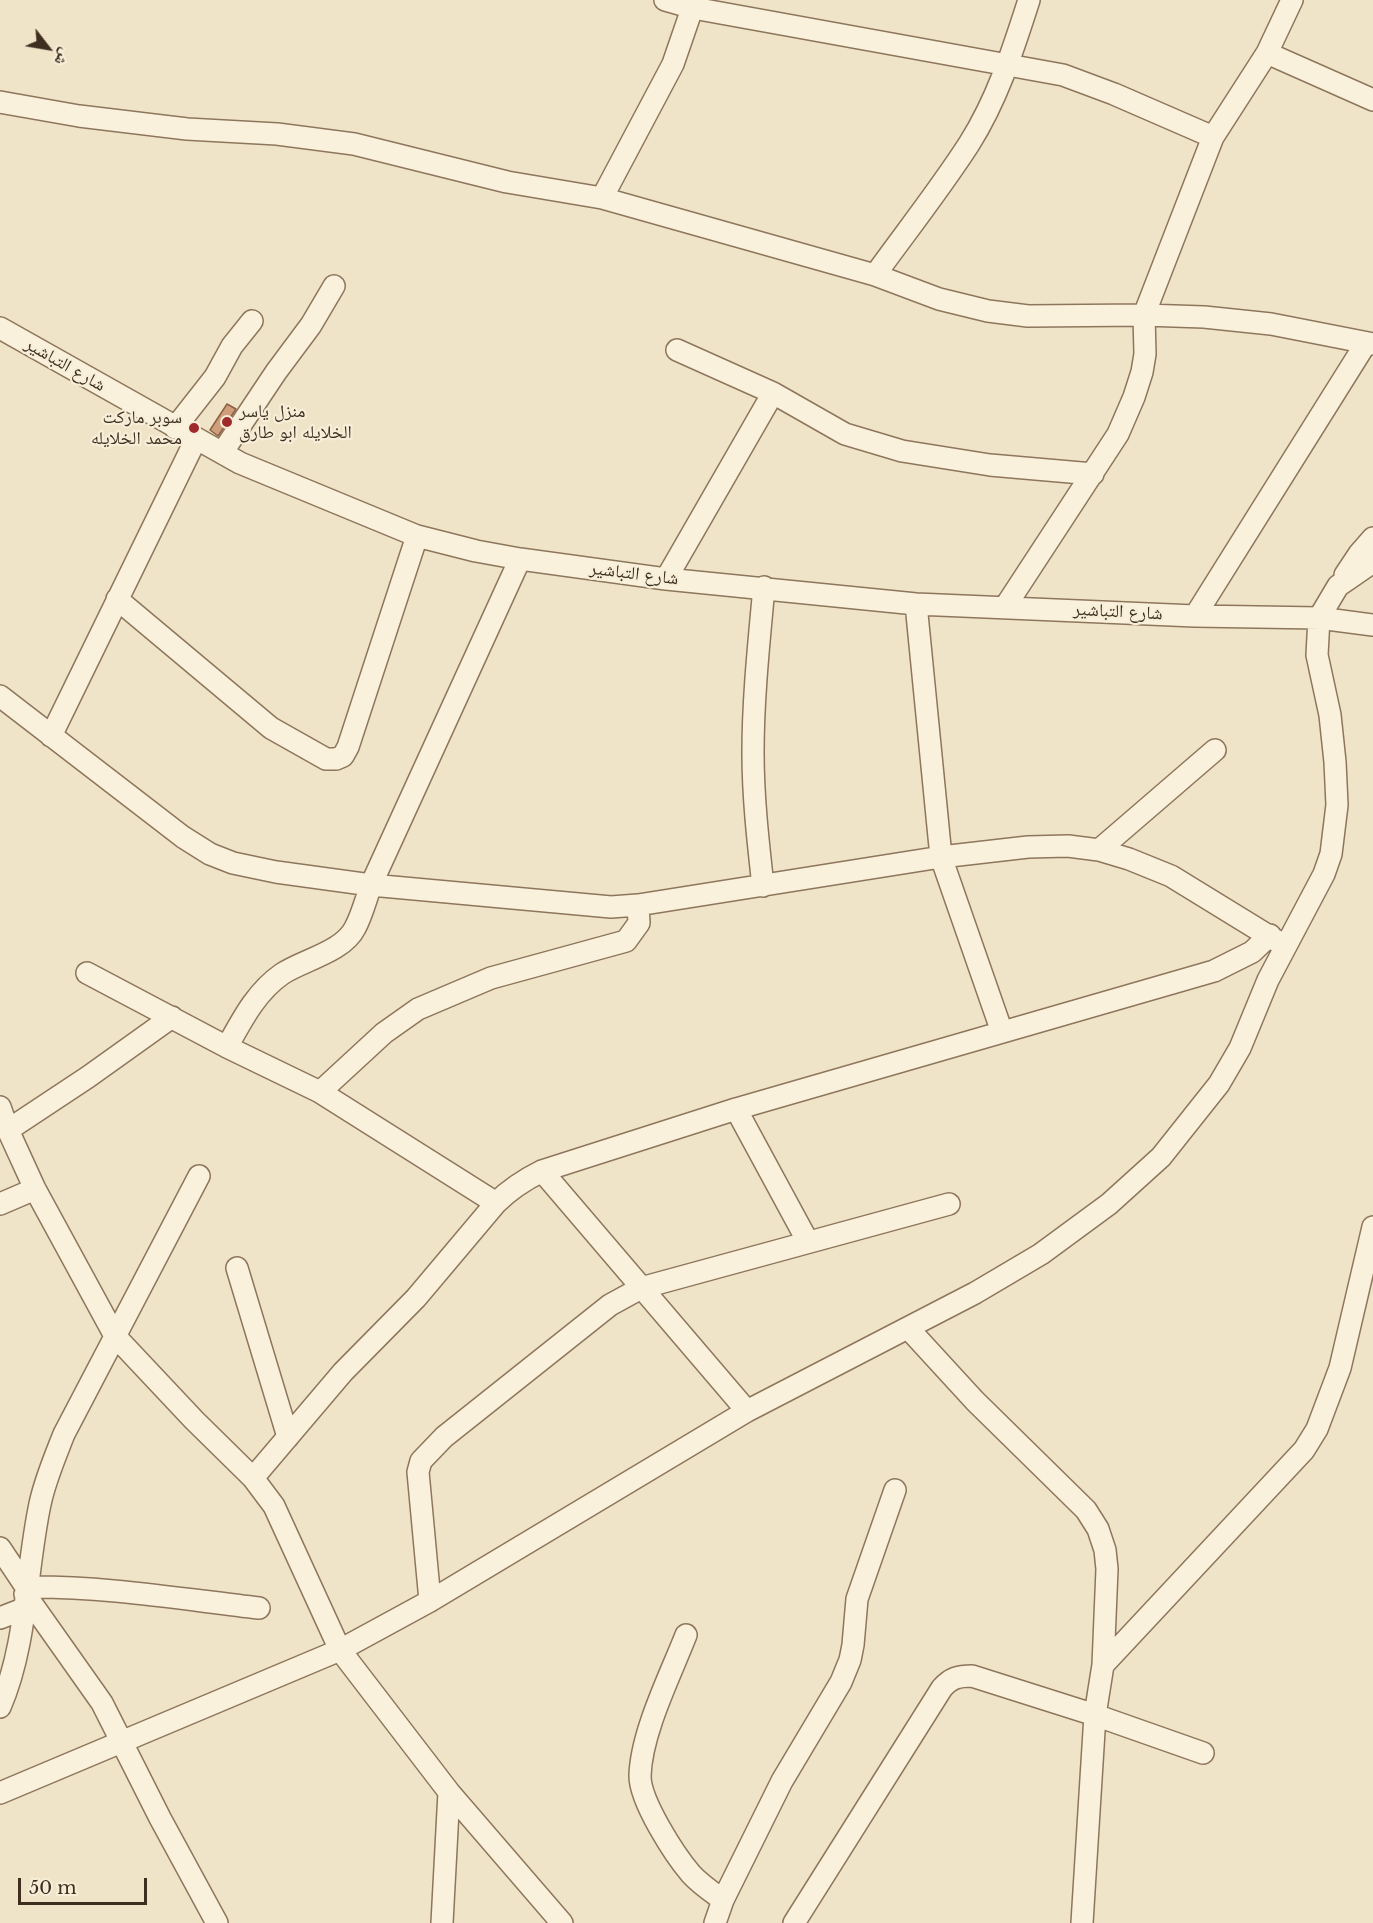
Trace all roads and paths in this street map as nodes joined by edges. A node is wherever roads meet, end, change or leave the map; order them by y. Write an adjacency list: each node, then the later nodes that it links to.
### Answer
1 (664, 0): 4 (street)
2 (1029, 0): 6 (street)
3 (1292, 0): 5 (street)
4 (694, 4): 6 (street); 10 (street)
5 (1267, 53): 7 (street); 9 (street)
6 (1009, 64): 9 (street); 11 (street)
7 (1373, 100)
8 (0, 102): 10 (street)
9 (1213, 138): 13 (street)
10 (602, 198): 11 (street)
11 (875, 275): 13 (street)
12 (334, 286): 21 (street)
13 (1144, 315): 16 (street); 22 (street)
14 (252, 321): 19 (street)
15 (0, 327): 19 (street, شارع التباشير)
16 (1370, 344): 33 (street)
17 (677, 351): 18 (street)
18 (773, 393): 22 (street); 27 (street)
19 (175, 428): 20 (street, شارع التباشير)
20 (196, 439): 21 (street, شارع التباشير); 30 (street)
21 (222, 453): 23 (street, شارع التباشير)
22 (1093, 474): 32 (street)
23 (417, 536): 25 (street, شارع التباشير); 30 (street)
24 (1373, 538): 28 (street)
25 (520, 559): 27 (street, شارع التباشير); 41 (street)
26 (1373, 562): 28 (street)
27 (666, 579): 29 (street, شارع التباشير)
28 (1338, 586): 34 (street)
29 (764, 587): 31 (street, شارع التباشير); 42 (street)
30 (117, 599): 37 (street)
31 (916, 603): 32 (street, شارع التباشير); 40 (street)
32 (1005, 607): 33 (street, شارع التباشير)
33 (1195, 616): 34 (street, شارع التباشير)
34 (1319, 618): 35 (street, شارع التباشير); 44 (street)
35 (1373, 625)
36 (0, 696): 37 (street)
37 (51, 736): 41 (street)
38 (1215, 750): 39 (street)
39 (1099, 850): 40 (street); 44 (street)
40 (941, 857): 42 (street); 47 (street)
41 (371, 885): 43 (street); 48 (street)
42 (764, 886): 43 (street)
43 (638, 905): 49 (street)
44 (1277, 940): 47 (street); 63 (street)
45 (87, 973): 46 (street)
46 (172, 1017): 48 (street); 52 (street)
47 (1002, 1032): 51 (street)
48 (227, 1047): 49 (street)
49 (320, 1092): 56 (street)
50 (0, 1107): 52 (street)
51 (736, 1109): 53 (street); 60 (street)
52 (8, 1130): 55 (street)
53 (542, 1171): 56 (street); 62 (street)
54 (199, 1176): 64 (street)
55 (35, 1189): 57 (street); 64 (street)
56 (496, 1203): 66 (street)
57 (0, 1204)
58 (949, 1204): 60 (street)
59 (1373, 1227): 76 (street)
60 (808, 1242): 62 (street)
61 (237, 1268): 66 (street)
62 (641, 1288): 65 (street); 71 (street)
63 (908, 1328): 65 (street); 76 (street)
64 (115, 1336): 67 (street); 70 (street)
65 (747, 1411): 71 (street)
66 (288, 1437): 67 (street)
67 (253, 1478): 75 (street)
68 (895, 1490): 83 (street)
69 (0, 1548): 70 (street)
70 (25, 1596): 72 (street); 73 (street); 77 (street); 79 (street)
71 (430, 1601): 75 (street)
72 (259, 1608)
73 (0, 1618)
74 (686, 1635): 83 (street)
75 (340, 1650): 79 (street); 81 (street)
76 (1103, 1665): 78 (street)
77 (0, 1707)
78 (1095, 1715): 80 (street); 88 (street); 89 (street)
79 (122, 1740): 82 (street); 84 (street)
80 (1203, 1753)
81 (449, 1792): 85 (street); 86 (street)
82 (0, 1793)
83 (723, 1900): 87 (street)
84 (211, 1920)
85 (442, 1923)
86 (562, 1923)
87 (715, 1923)
88 (794, 1923)
89 (1082, 1923)

